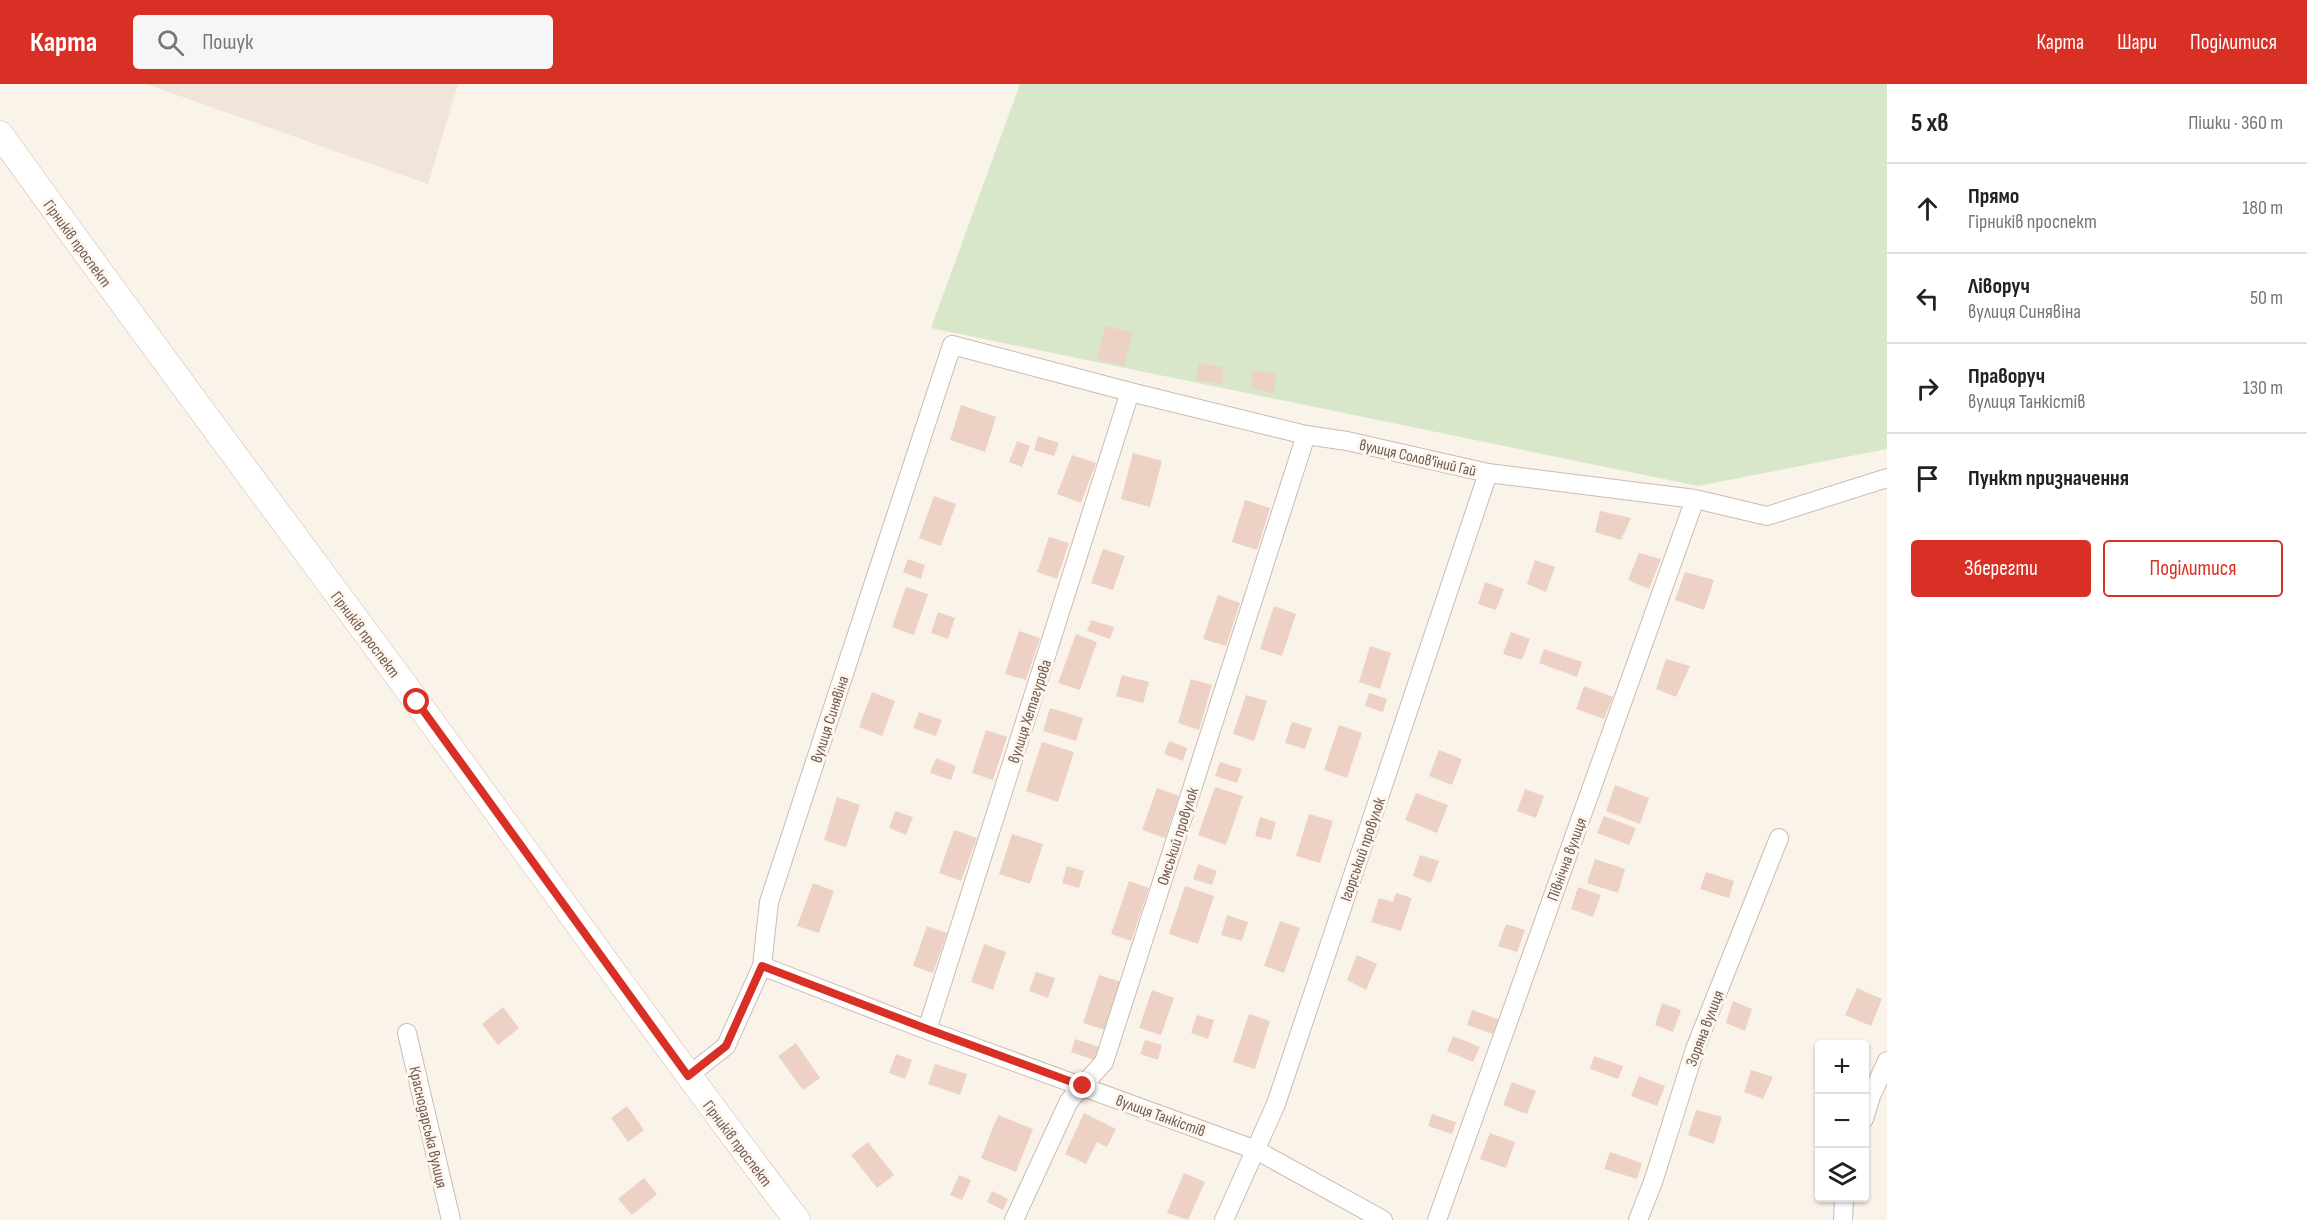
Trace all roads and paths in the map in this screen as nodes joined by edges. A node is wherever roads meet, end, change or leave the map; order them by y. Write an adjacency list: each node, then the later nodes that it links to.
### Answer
1 (0, 134): 13 (main road, Гірників проспект)
2 (952, 345): 3 (street, вулиця Солов'їний Гай); 9 (street, вулиця Синявіна)
3 (1130, 393): 4 (street, вулиця Солов'їний Гай); 10 (street, вулиця Хетагурова)
4 (1306, 435): 5 (street, вулиця Солов'їний Гай); 14 (street, Омський провулок)
5 (1488, 473): 7 (street, вулиця Солов'їний Гай); 16 (street, Ігорський провулок)
6 (1887, 478): 7 (street, вулиця Солов'їний Гай)
7 (1695, 499): 23 (street, Північна вулиця)
8 (1779, 838): 24 (street, Зоряна вулиця)
9 (762, 966): 10 (street, вулиця Танкістів); 13 (street, вулиця Синявіна)
10 (927, 1029): 14 (street, вулиця Танкістів)
11 (407, 1033): 18 (street, Краснодарська вулиця)
12 (1887, 1061): 15 (street)
13 (688, 1076): 19 (main road, Гірників проспект)
14 (1083, 1086): 16 (street, вулиця Танкістів); 20 (street, Омський провулок)
15 (1869, 1103)
16 (1256, 1150): 21 (street, Ігорський провулок); 22 (street, вулиця Танкістів)
17 (1844, 1202): 25 (street)
18 (451, 1220)
19 (797, 1220)
20 (1014, 1220)
21 (1224, 1220)
22 (1383, 1220)
23 (1437, 1220)
24 (1638, 1220)
25 (1843, 1220)

